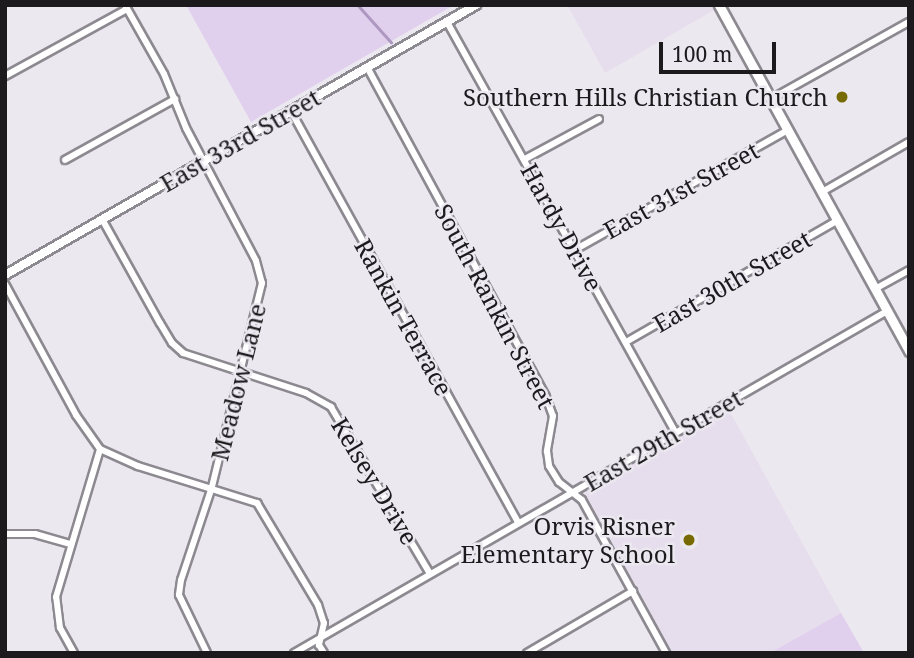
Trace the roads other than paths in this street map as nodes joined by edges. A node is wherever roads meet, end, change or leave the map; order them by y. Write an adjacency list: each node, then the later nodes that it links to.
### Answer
1 (476, 5): 4 (street, East 33rd Street)
2 (722, 6): 9 (main road)
3 (126, 7): 7 (street); 8 (street, Meadow Lane)
4 (447, 22): 6 (street, East 33rd Street); 14 (street, Hardy Drive)
5 (909, 22): 9 (street)
6 (367, 67): 10 (street, East 33rd Street); 32 (street, South Rankin Street)
7 (5, 76)
8 (175, 99): 15 (street); 16 (street, Meadow Lane)
9 (771, 99): 12 (main road)
10 (291, 111): 16 (street, East 33rd Street); 33 (street, Rankin Terrace)
11 (599, 119): 14 (street)
12 (788, 130): 17 (main road); 20 (street, East 31st Street)
13 (909, 142): 17 (street)
14 (525, 159): 20 (street, Hardy Drive)
15 (65, 160)
16 (203, 161): 18 (street, East 33rd Street); 28 (street, Meadow Lane)
17 (822, 192): 19 (main road)
18 (102, 219): 22 (street, East 33rd Street); 28 (street, Kelsey Drive)
19 (838, 220): 24 (main road); 26 (street, East 30th Street)
20 (573, 251): 26 (street, Hardy Drive)
21 (909, 270): 24 (street)
22 (5, 275)
23 (5, 285): 30 (street)
24 (875, 289): 25 (main road)
25 (887, 311): 27 (main road); 29 (street, East 29th Street)
26 (626, 342): 29 (street, Hardy Drive)
27 (909, 351)
28 (241, 374): 31 (street, Meadow Lane); 36 (street, Kelsey Drive)
29 (676, 433): 32 (street, East 29th Street)
30 (100, 449): 31 (street); 35 (street)
31 (211, 490): 38 (street); 40 (street, Meadow Lane)
32 (572, 492): 33 (street, East 29th Street); 37 (street, South Rankin Street)
33 (518, 523): 36 (street, East 29th Street)
34 (6, 533): 35 (street)
35 (71, 544): 39 (street)
36 (430, 574): 38 (street, East 29th Street)
37 (633, 591): 43 (street); 44 (street, South Rankin Street)
38 (322, 637): 41 (street, East 29th Street); 42 (street)
39 (74, 653)
40 (207, 653)
41 (294, 653)
42 (324, 653)
43 (527, 653)
44 (666, 653)

